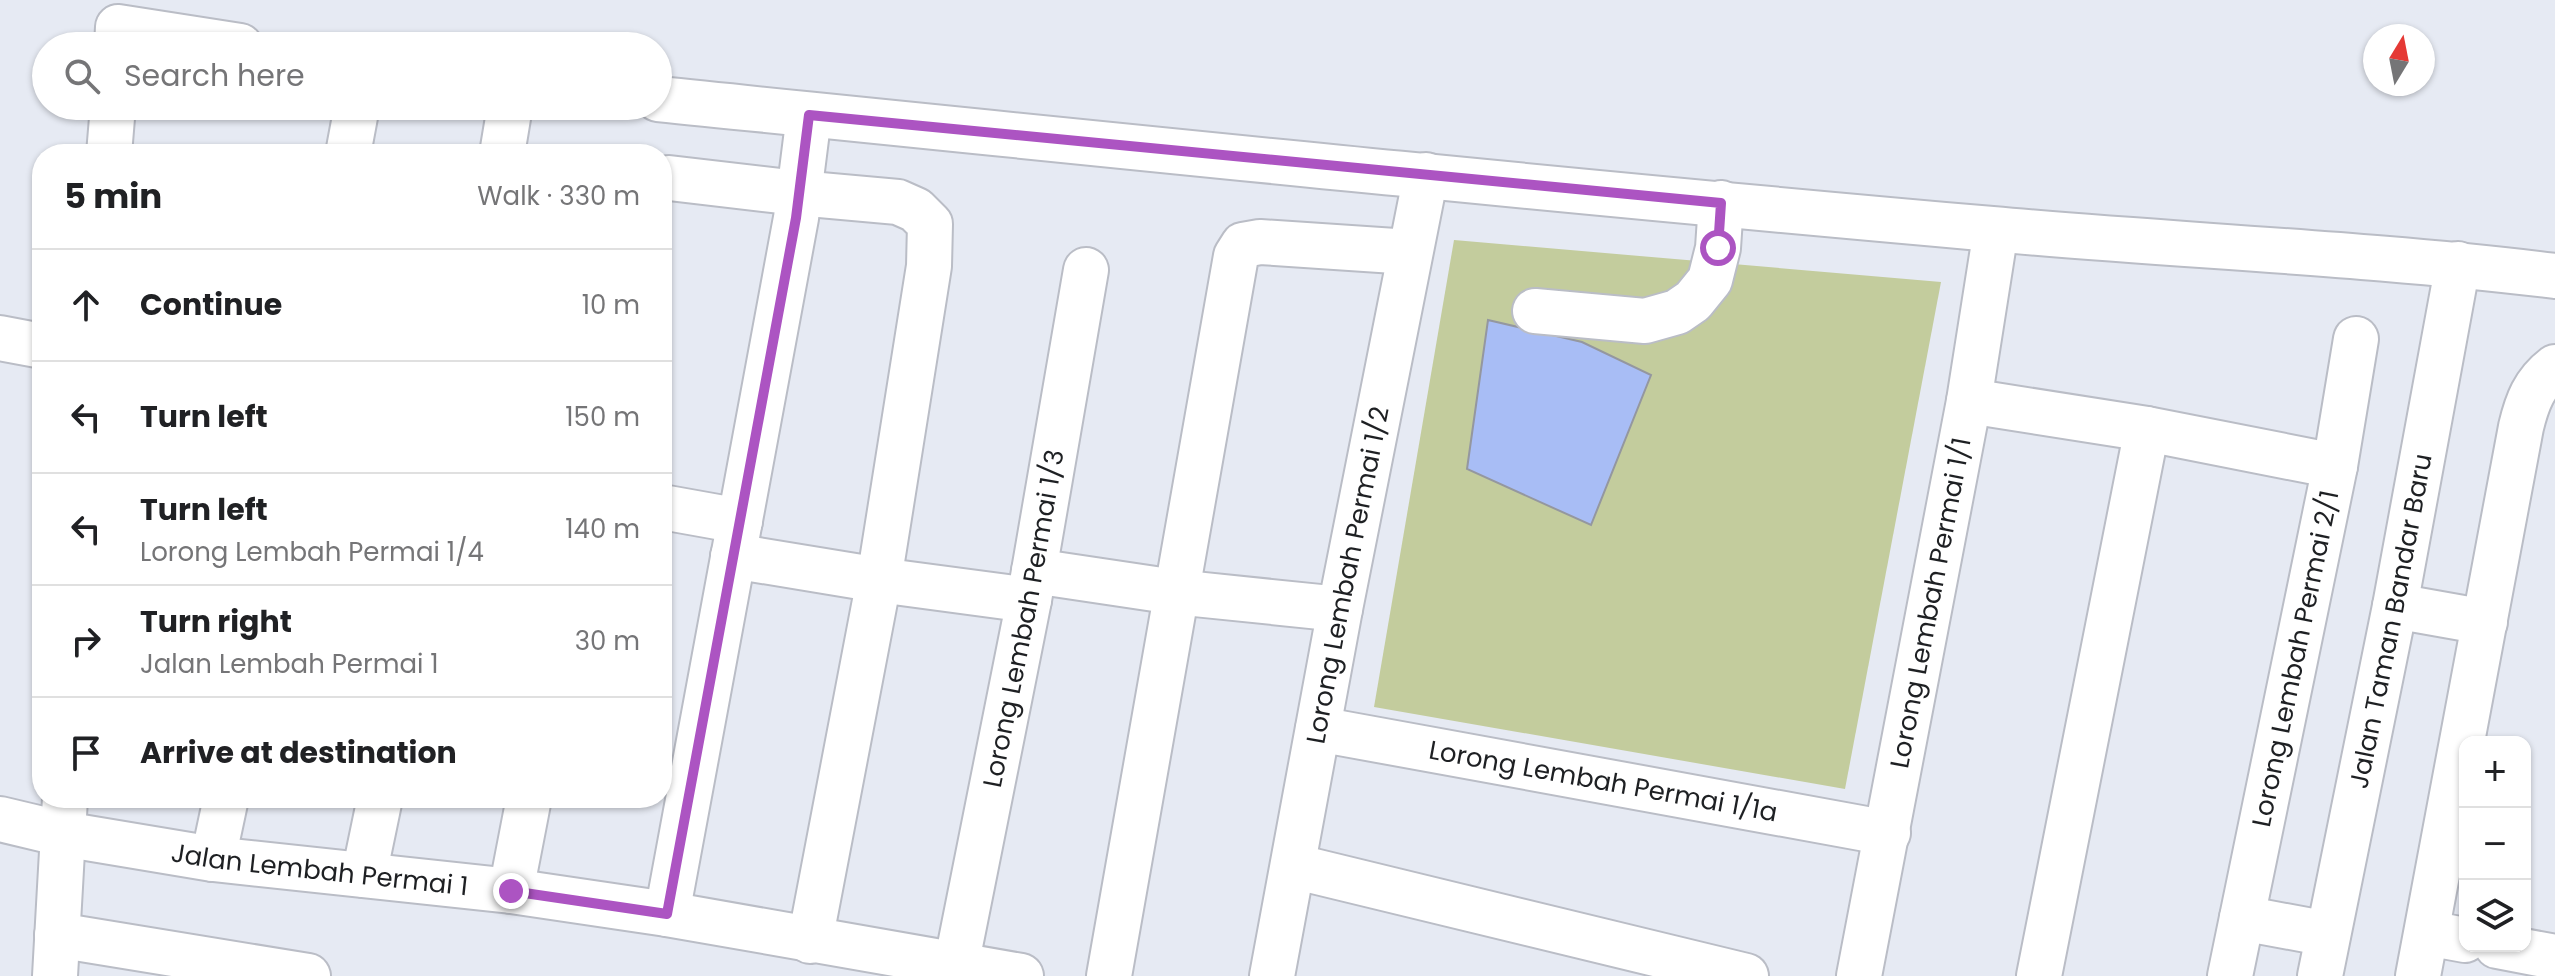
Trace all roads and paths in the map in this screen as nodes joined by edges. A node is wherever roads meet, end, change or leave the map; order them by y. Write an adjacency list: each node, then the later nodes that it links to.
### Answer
1 (118, 32): 2 (street)
2 (150, 32)
3 (672, 100): 4 (street)
4 (809, 115): 11 (street); 13 (street)
5 (112, 120): 8 (street)
6 (354, 120): 9 (street)
7 (508, 120): 10 (street)
8 (110, 144)
9 (350, 144)
10 (504, 144)
11 (1426, 175): 14 (street); 16 (street, Lorong Lembah Permai 1/2)
12 (672, 178): 13 (street)
13 (798, 193): 29 (street); 30 (street)
14 (1721, 203): 15 (street); 20 (street)
15 (1996, 230): 17 (street); 25 (street, Lorong Lembah Permai 1/1)
16 (1410, 252): 32 (street); 34 (street, Lorong Lembah Permai 1/2)
17 (2458, 264): 19 (street); 33 (street, Jalan Taman Bandar Baru)
18 (1086, 270): 31 (street, Lorong Lembah Permai 1/3)
19 (2555, 276)
20 (1535, 311)
21 (0, 338): 23 (street)
22 (2356, 339): 27 (street, Lorong Lembah Permai 2/1)
23 (32, 344)
24 (2555, 367): 35 (street)
25 (1969, 401): 26 (street); 42 (street, Lorong Lembah Permai 1/1)
26 (2147, 429): 27 (street); 63 (street)
27 (2335, 466): 48 (street, Lorong Lembah Permai 2/1)
28 (672, 511): 29 (street)
29 (737, 538): 30 (street); 47 (street)
30 (879, 580): 31 (street); 50 (street)
31 (1032, 586): 32 (street); 56 (street, Lorong Lembah Permai 1/3)
32 (1175, 592): 34 (street); 59 (street)
33 (2395, 606): 35 (street); 52 (street, Jalan Taman Bandar Baru)
34 (1340, 609): 36 (street, Lorong Lembah Permai 1/2)
35 (2485, 622): 49 (street)
36 (1318, 729): 42 (street, Lorong Lembah Permai 1/1a); 44 (street, Lorong Lembah Permai 1/2)
37 (224, 808): 43 (street)
38 (378, 808): 45 (street)
39 (527, 808): 46 (street)
40 (64, 816): 41 (street, Jalan Lembah Permai 1); 43 (street, Jalan Lembah Permai 1); 53 (street)
41 (0, 819)
42 (1888, 833): 62 (street, Lorong Lembah Permai 1/1)
43 (213, 859): 45 (street, Jalan Lembah Permai 1)
44 (1293, 866): 60 (street, Lorong Lembah Permai 1/2); 61 (street)
45 (364, 875): 46 (street, Jalan Lembah Permai 1)
46 (511, 891): 47 (street, Jalan Lembah Permai 1)
47 (667, 914): 50 (street, Jalan Lembah Permai 1)
48 (2242, 918): 52 (street); 64 (street, Lorong Lembah Permai 2/1)
49 (2446, 936): 65 (street)
50 (810, 941): 55 (street, Jalan Lembah Permai 1)
51 (2529, 952): 54 (street)
52 (2324, 955)
53 (56, 956): 57 (street)
54 (2555, 957)
55 (866, 963): 56 (street, Jalan Lembah Permai 1)
56 (956, 966): 58 (street, Jalan Lembah Permai 1)
57 (308, 976)
58 (1021, 976)
59 (1109, 976)
60 (1272, 976)
61 (1746, 976)
62 (1859, 976)
63 (2039, 976)
64 (2230, 976)
65 (2418, 976)

